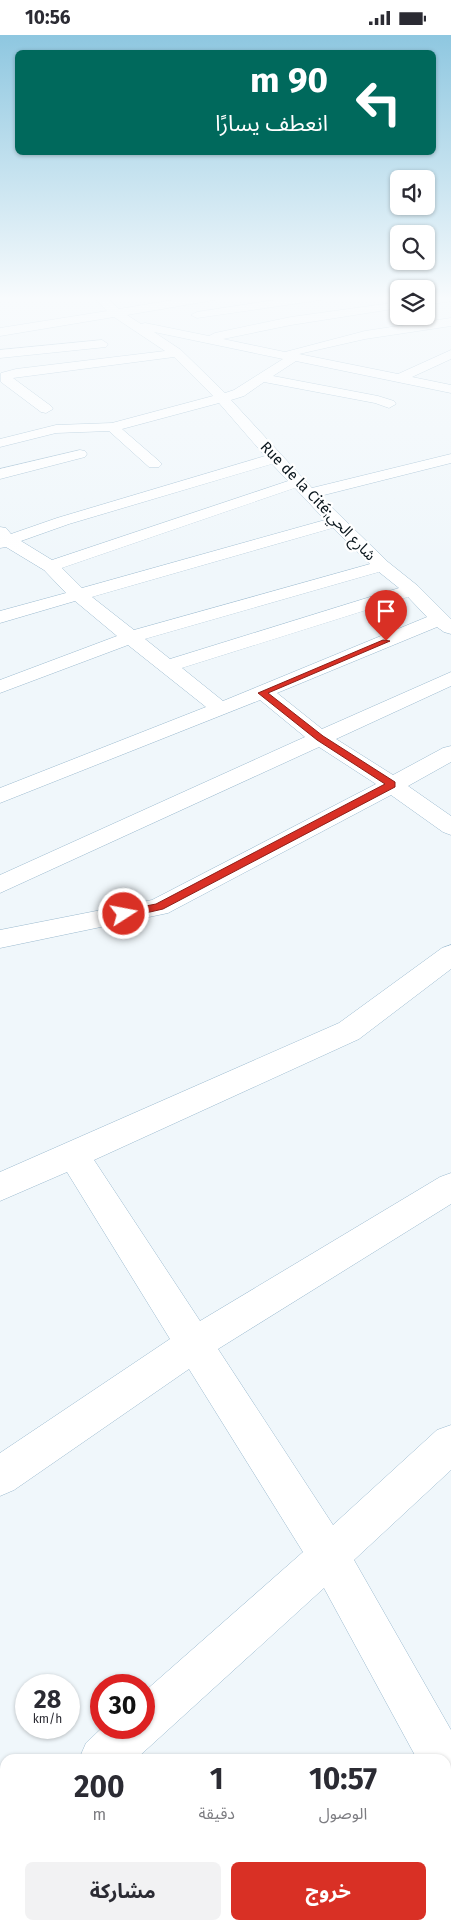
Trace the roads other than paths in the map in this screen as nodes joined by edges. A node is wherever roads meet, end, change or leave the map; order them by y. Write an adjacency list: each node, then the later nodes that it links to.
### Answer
1 (13, 384): 11 (street)
2 (208, 384): 9 (street, Rue de la Cité;شارع الحي)
3 (252, 384): 9 (street)
4 (296, 384): 8 (street)
5 (341, 384): 8 (street)
6 (427, 384): 7 (street)
7 (451, 389)
8 (331, 391): 10 (street)
9 (222, 398): 12 (street); 15 (street, Rue de la Cité;شارع الحي)
10 (389, 404)
11 (46, 409)
12 (112, 427): 13 (street); 17 (street)
13 (0, 443)
14 (80, 454): 18 (street)
15 (275, 458): 19 (street, Rue de la Cité;شارع الحي); 21 (street)
16 (451, 458): 19 (street)
17 (154, 465)
18 (0, 474)
19 (304, 488): 20 (street, Rue de la Cité;شارع الحي); 22 (street)
20 (336, 522): 23 (street, Rue de la Cité;شارع الحي); 25 (street)
21 (2, 538): 22 (street)
22 (50, 566): 25 (street)
23 (382, 566): 24 (street, Rue de la Cité;شارع الحي); 28 (street)
24 (412, 590): 27 (street, Rue de la Cité;شارع الحي); 29 (street)
25 (77, 594): 26 (street); 28 (street)
26 (0, 617)
27 (445, 623): 32 (street)
28 (131, 637): 29 (street); 31 (street)
29 (166, 666): 33 (street)
30 (451, 678): 34 (street)
31 (0, 687)
32 (262, 693): 33 (street); 34 (street)
33 (221, 709): 37 (street)
34 (320, 738): 36 (street); 39 (street)
35 (451, 753): 36 (street)
36 (392, 785): 38 (street); 40 (street)
37 (0, 796)
38 (451, 827)
39 (0, 885)
40 (0, 939)
41 (451, 955): 42 (street)
42 (73, 1155): 43 (street); 45 (street)
43 (0, 1187)
44 (447, 1196): 45 (street)
45 (194, 1344): 47 (street); 48 (street)
46 (451, 1444): 48 (street)
47 (0, 1476)
48 (330, 1556): 49 (street); 52 (street)
49 (155, 1711)
50 (124, 1739): 51 (street)
51 (107, 1754)
52 (439, 1754)

